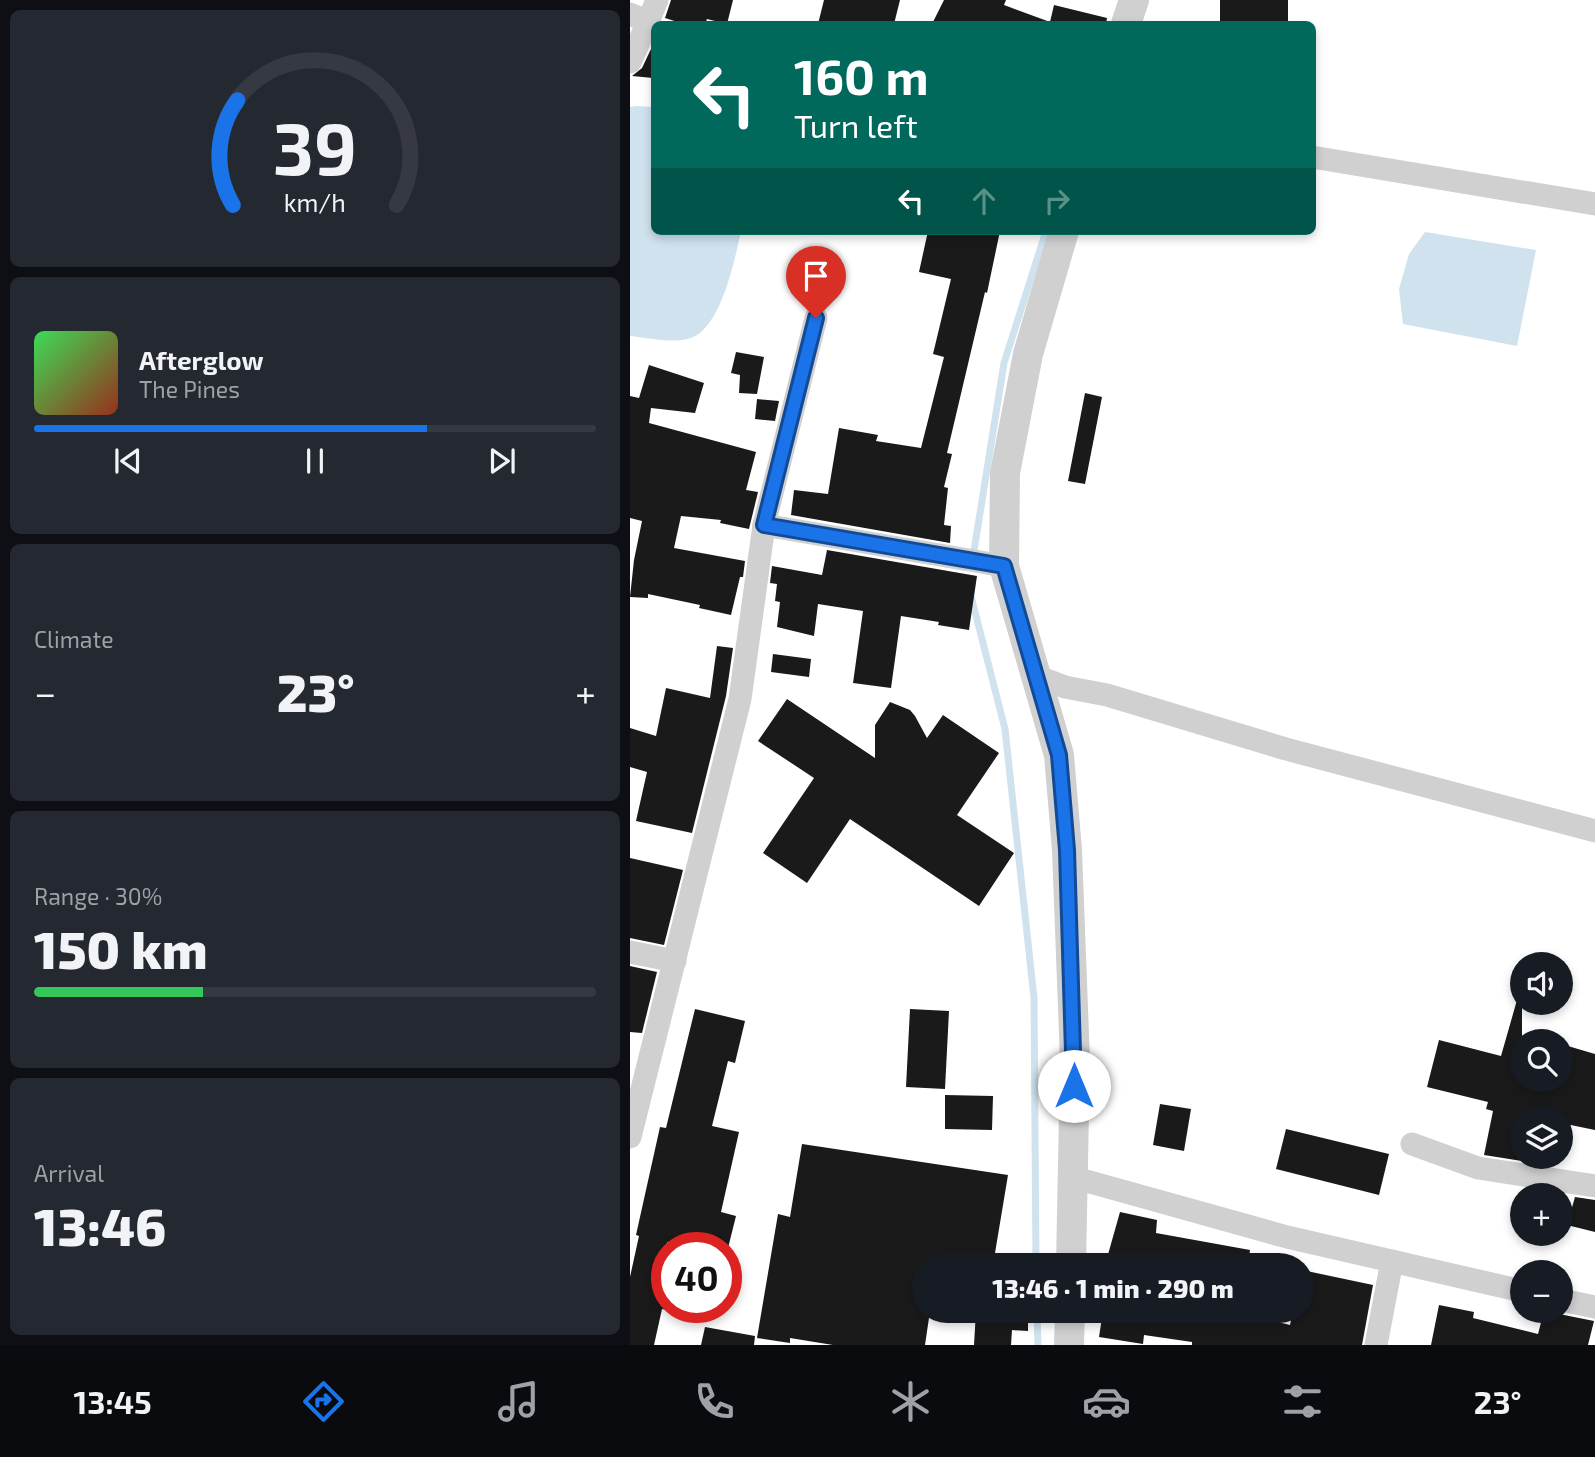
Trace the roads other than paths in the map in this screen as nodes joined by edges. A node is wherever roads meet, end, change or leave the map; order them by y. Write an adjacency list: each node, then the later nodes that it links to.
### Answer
1 (657, 0): 3 (street)
2 (1134, 0): 4 (street)
3 (639, 18): 5 (street)
4 (1127, 21)
5 (630, 62)
6 (1316, 158): 7 (street)
7 (1595, 204)
8 (1063, 235): 11 (street)
9 (816, 318): 10 (street)
10 (764, 525): 11 (street); 15 (street)
11 (1004, 566): 12 (street)
12 (1036, 677): 13 (street); 18 (street)
13 (1595, 831)
14 (630, 953): 15 (street)
15 (675, 961): 16 (street)
16 (630, 1137)
17 (1412, 1144): 19 (street)
18 (1072, 1177): 20 (street); 21 (street)
19 (1595, 1186)
20 (1071, 1253)
21 (1392, 1261): 22 (street); 27 (street)
22 (1510, 1288)
23 (1573, 1302): 24 (street)
24 (1595, 1307)
25 (1070, 1323): 26 (street)
26 (1069, 1345)
27 (1376, 1345)

